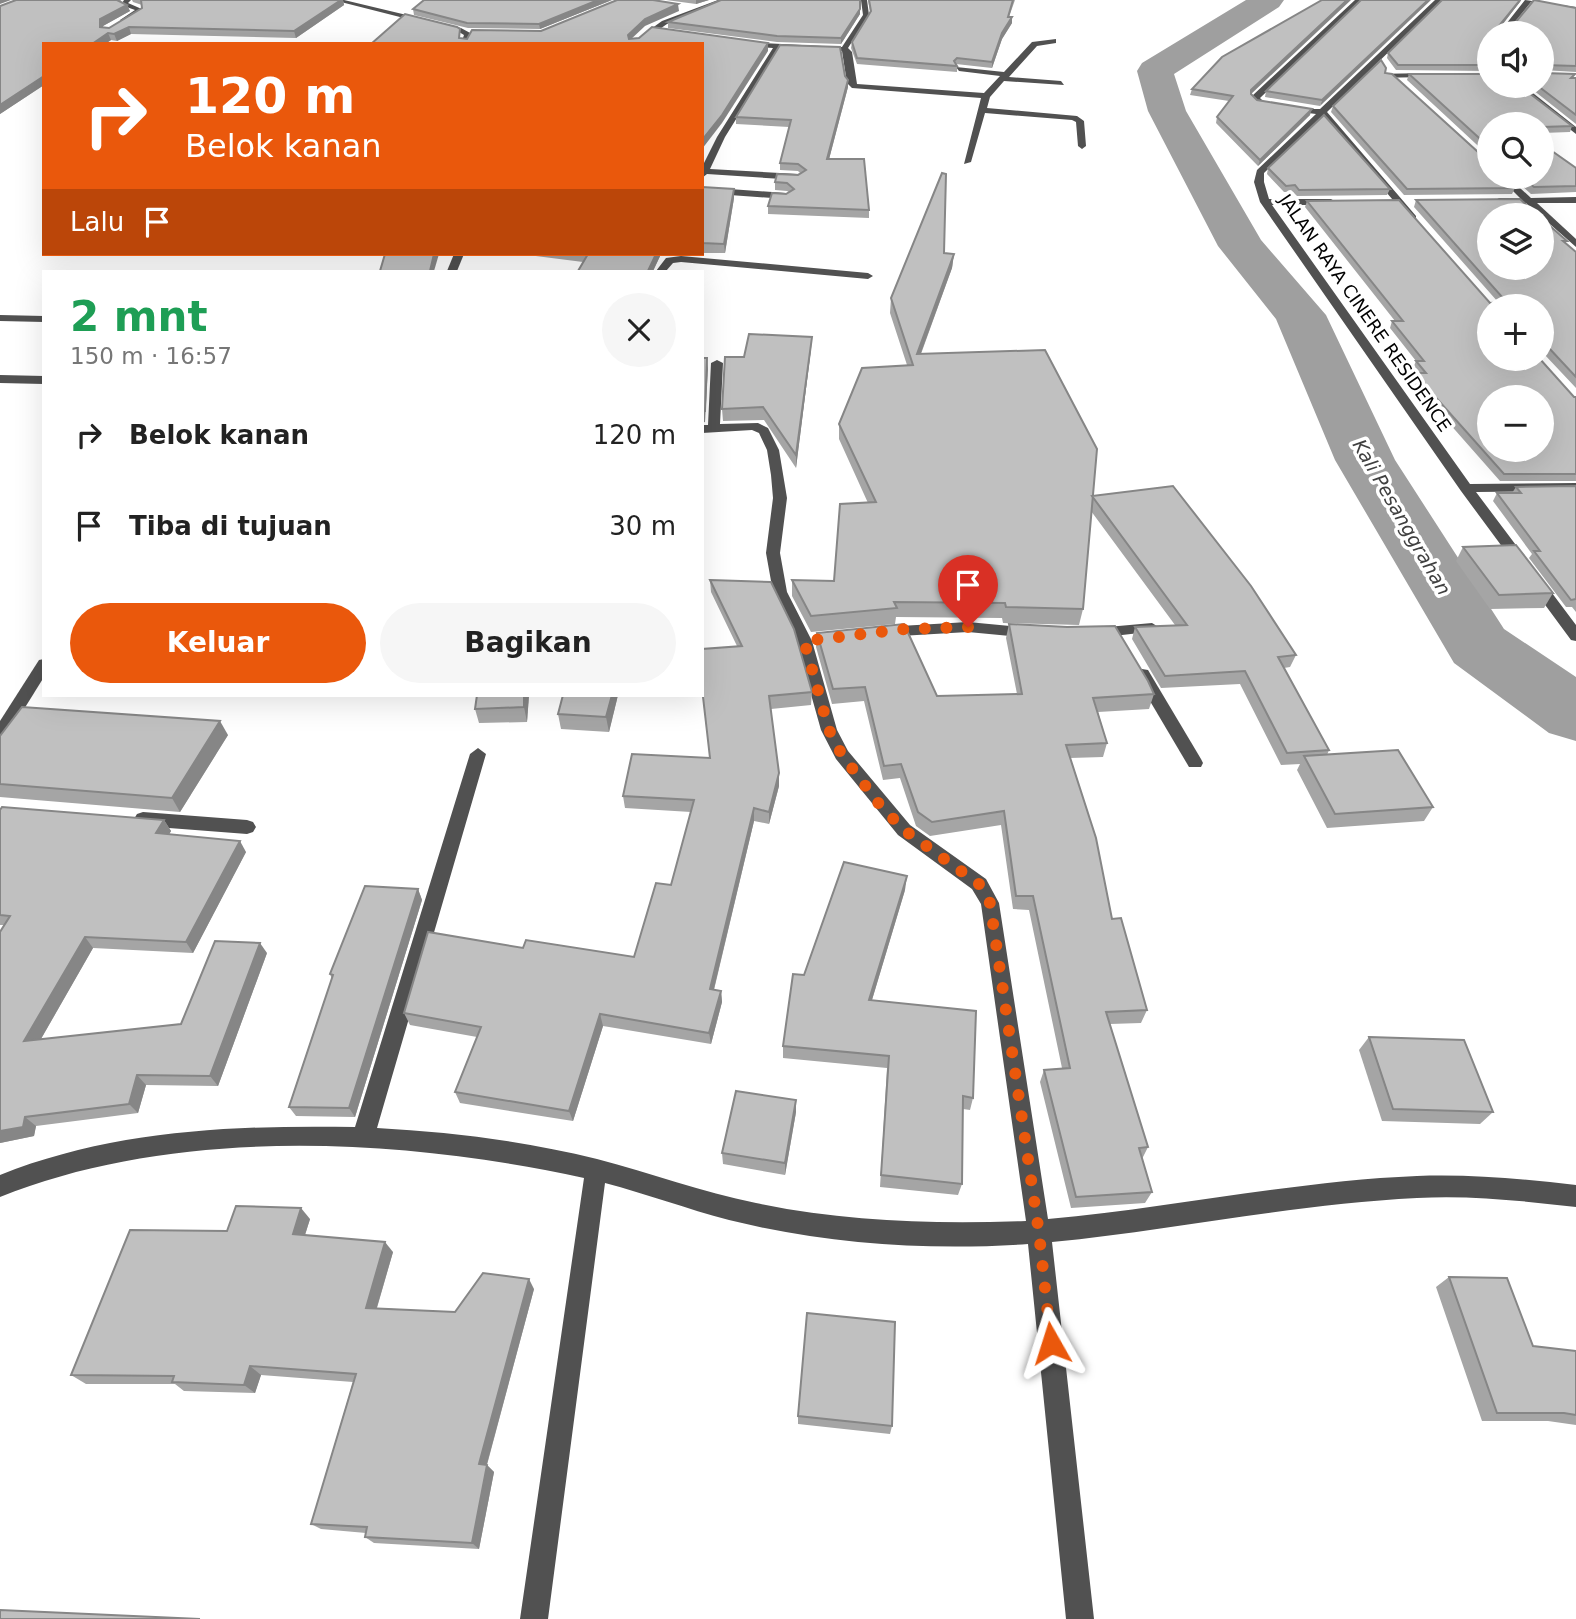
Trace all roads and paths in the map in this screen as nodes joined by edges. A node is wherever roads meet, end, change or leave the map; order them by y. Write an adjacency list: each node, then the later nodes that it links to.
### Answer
1 (128, 0): 12 (street)
2 (336, 0): 14 (street)
3 (724, 0): 9 (street)
4 (864, 0): 22 (street)
5 (1359, 0): 33 (street)
6 (1438, 0): 23 (street, JALAN RAYA CINERE RESIDENCE)
7 (1529, 0): 10 (street); 11 (street)
8 (673, 5): 9 (street)
9 (698, 9): 13 (street)
10 (1576, 9)
11 (1512, 21)
12 (118, 24)
13 (650, 30): 16 (street); 19 (street)
14 (468, 33): 15 (street); 18 (street)
15 (480, 33)
16 (668, 34)
17 (1053, 41): 28 (street)
18 (466, 42)
19 (635, 42)
20 (740, 44): 21 (street)
21 (777, 47): 22 (street); 40 (street)
22 (844, 49): 31 (street)
23 (1379, 58): 25 (street); 27 (street, JALAN RAYA CINERE RESIDENCE)
24 (959, 69): 28 (street)
25 (1393, 75): 26 (street); 27 (street); 30 (street)
26 (1434, 75)
27 (1360, 76): 36 (street, JALAN RAYA CINERE RESIDENCE)
28 (1006, 77): 29 (street); 31 (street)
29 (1061, 83)
30 (1402, 84)
31 (986, 96): 35 (street)
32 (1534, 98): 37 (street)
33 (1285, 107)
34 (1298, 109): 36 (street)
35 (983, 110): 38 (street); 39 (street)
36 (1322, 112): 49 (street); 52 (street, JALAN RAYA CINERE RESIDENCE)
37 (1576, 131)
38 (1082, 146)
39 (967, 162)
40 (704, 171)
41 (704, 173): 42 (street)
42 (798, 177)
43 (1517, 189): 46 (street)
44 (704, 190): 45 (street)
45 (786, 196)
46 (1529, 200): 47 (street); 51 (street); 55 (street)
47 (1576, 200)
48 (1385, 201): 49 (street)
49 (1399, 201): 50 (street); 54 (street)
50 (1412, 201)
51 (1490, 201)
52 (1265, 202): 53 (street); 67 (street, JALAN RAYA CINERE RESIDENCE)
53 (1345, 202)
54 (1424, 230)
55 (1576, 244)
56 (662, 270): 57 (street)
57 (868, 276)
58 (0, 318): 59 (street)
59 (42, 319)
60 (717, 363): 65 (street)
61 (0, 379): 62 (street)
62 (19, 380): 63 (street); 64 (street)
63 (42, 380)
64 (0, 387)
65 (708, 428): 84 (street)
66 (1576, 487): 67 (street)
67 (1466, 488): 72 (street, JALAN RAYA CINERE RESIDENCE)
68 (1152, 628): 73 (street)
69 (867, 634): 70 (street)
70 (1047, 634)
71 (1080, 634): 73 (street)
72 (1576, 636)
73 (1124, 644): 77 (street)
74 (42, 667): 75 (street)
75 (0, 734)
76 (478, 754): 80 (street)
77 (1195, 763)
78 (123, 818): 79 (street)
79 (247, 827)
80 (363, 1137): 81 (street); 82 (street)
81 (596, 1170): 84 (street); 85 (street)
82 (0, 1186)
83 (1576, 1196): 84 (street)
84 (1039, 1233): 86 (street)
85 (534, 1619)
86 (1080, 1619)

